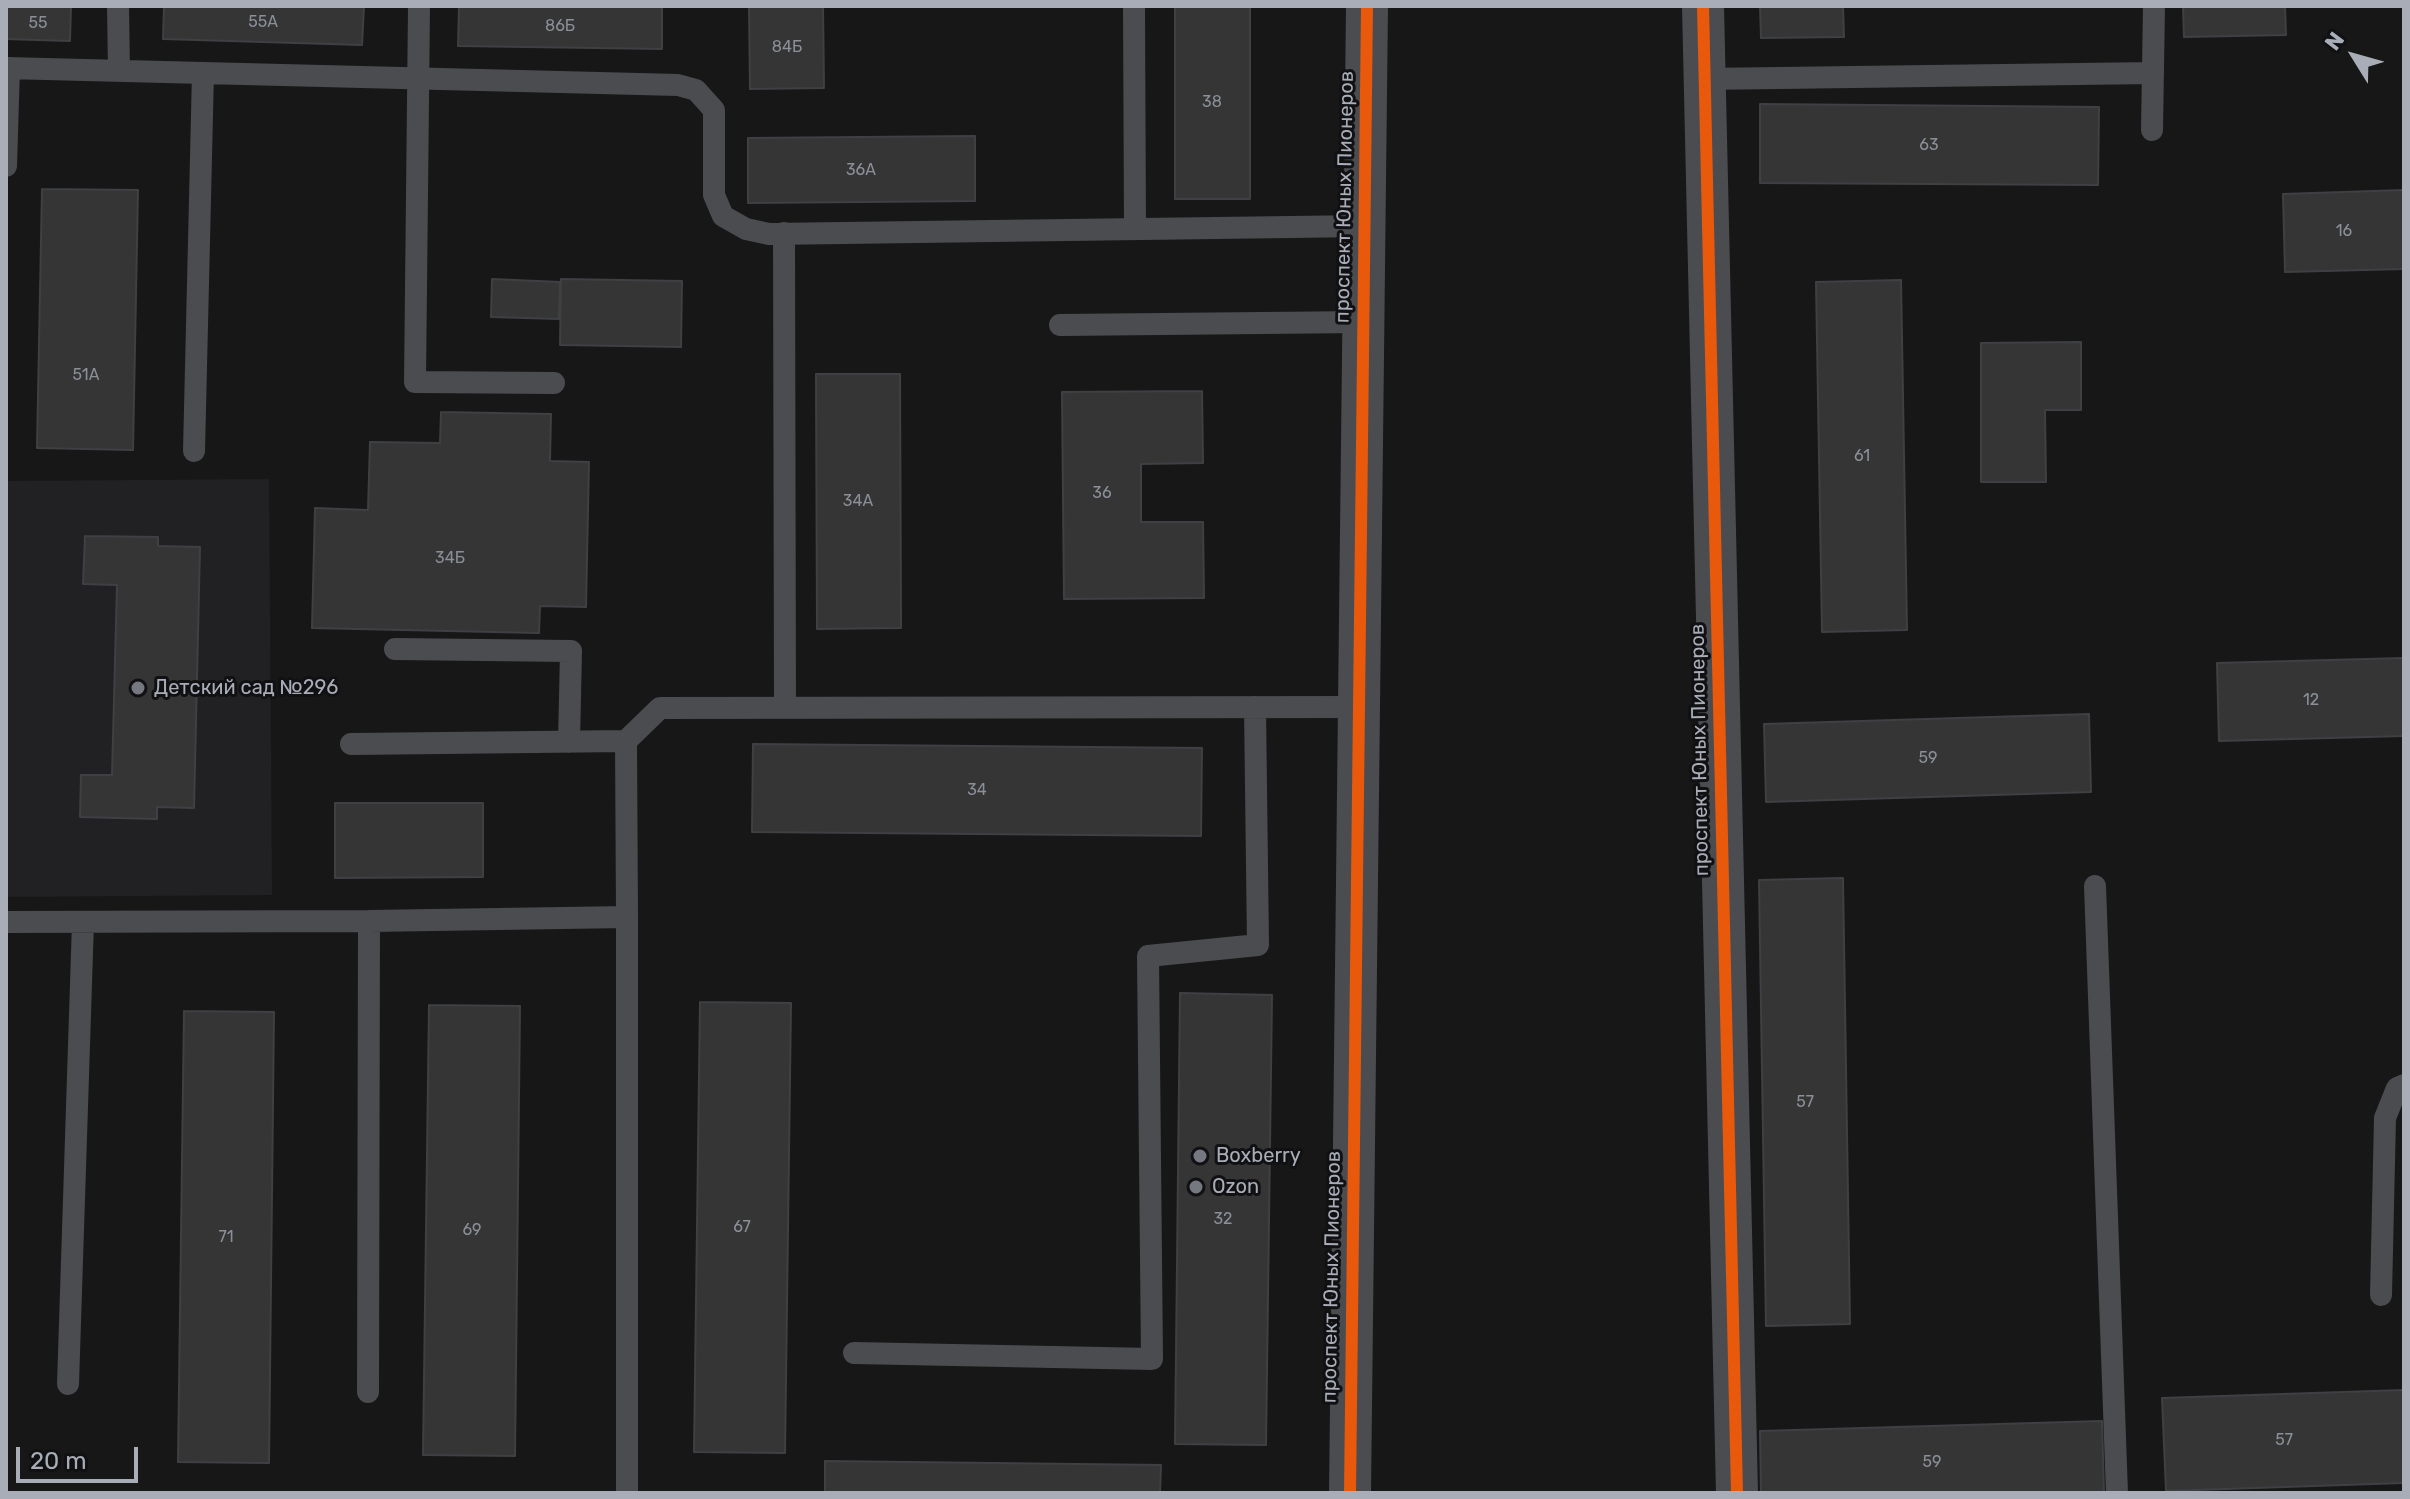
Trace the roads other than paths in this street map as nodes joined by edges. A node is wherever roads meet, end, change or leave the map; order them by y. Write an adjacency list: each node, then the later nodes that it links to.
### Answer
1 (118, 6): 8 (lane)
2 (419, 6): 11 (lane)
3 (1134, 6): 16 (lane)
4 (1367, 6): 15 (street, проспект Юных Пионеров)
5 (1703, 6): 12 (street, проспект Юных Пионеров)
6 (2154, 6): 10 (lane)
7 (8, 68): 8 (lane); 14 (lane)
8 (119, 71): 9 (lane)
9 (203, 73): 11 (lane); 21 (lane)
10 (2153, 73): 12 (lane); 13 (lane)
11 (419, 78): 17 (lane); 20 (lane)
12 (1704, 79): 41 (street, проспект Юных Пионеров)
13 (2152, 130)
14 (6, 166)
15 (1365, 226): 16 (lane); 18 (street, проспект Юных Пионеров)
16 (1135, 228): 17 (lane)
17 (784, 233): 25 (lane)
18 (1364, 322): 19 (lane); 24 (street, проспект Юных Пионеров)
19 (1060, 325)
20 (554, 383)
21 (194, 451)
22 (395, 649): 27 (lane)
23 (1255, 707): 24 (lane); 25 (lane); 36 (lane)
24 (1358, 707): 40 (street, проспект Юных Пионеров)
25 (785, 708): 26 (lane)
26 (626, 741): 27 (lane); 30 (lane)
27 (569, 742): 28 (lane)
28 (351, 744)
29 (2095, 886): 42 (lane)
30 (627, 917): 31 (lane); 39 (lane)
31 (369, 921): 33 (lane); 38 (lane)
32 (6, 922): 33 (lane)
33 (83, 922): 37 (lane)
34 (2404, 1085): 35 (lane)
35 (2381, 1295)
36 (854, 1353)
37 (68, 1384)
38 (368, 1392)
39 (627, 1493)
40 (1350, 1493)
41 (1737, 1493)
42 (2117, 1493)

